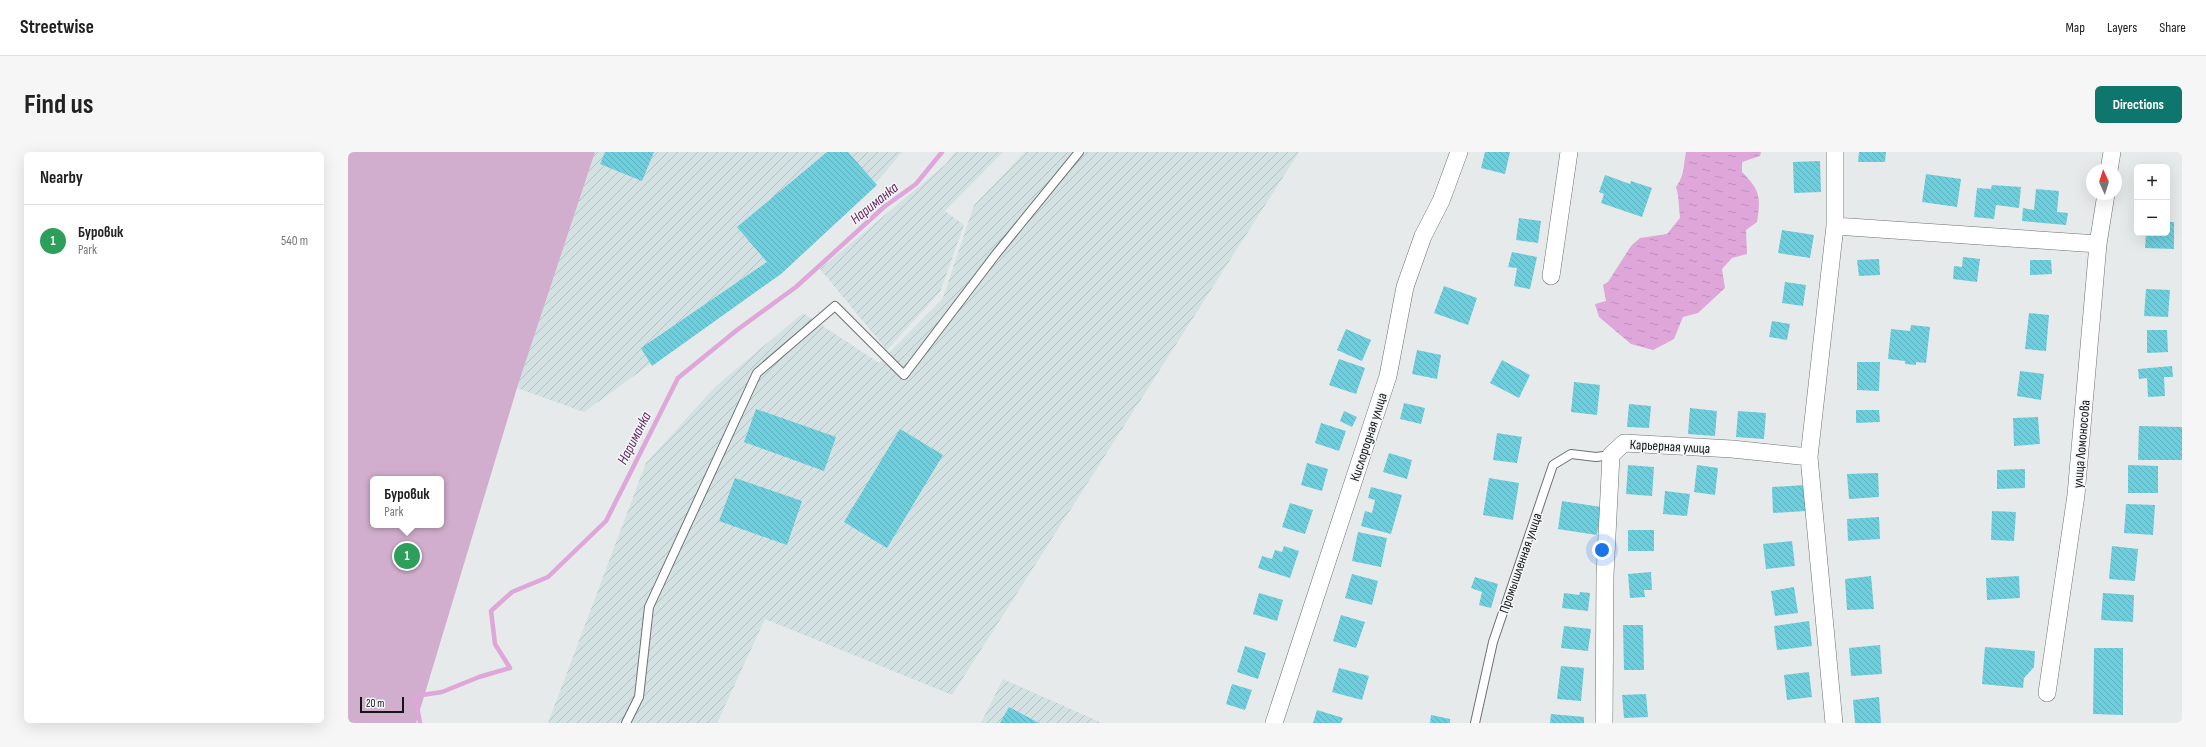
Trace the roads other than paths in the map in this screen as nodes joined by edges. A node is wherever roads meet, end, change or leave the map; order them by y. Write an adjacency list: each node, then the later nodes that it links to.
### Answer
1 (1079, 152): 14 (lane)
2 (1459, 152): 15 (street, Кислородная улица)
3 (1569, 152): 10 (street)
4 (1835, 152): 8 (street)
5 (2112, 152): 6 (street)
6 (2110, 164)
7 (2105, 200): 9 (street, улица Ломоносова)
8 (1835, 226): 9 (street); 12 (street)
9 (2098, 244): 13 (street, улица Ломоносова)
10 (1551, 276)
11 (1611, 455): 12 (street, Карьерная улица); 16 (lane, Промышленная улица); 17 (street, Карьерная улица)
12 (1809, 457): 18 (street)
13 (2047, 693)
14 (626, 723)
15 (1274, 723)
16 (1475, 723)
17 (1604, 723)
18 (1834, 723)

